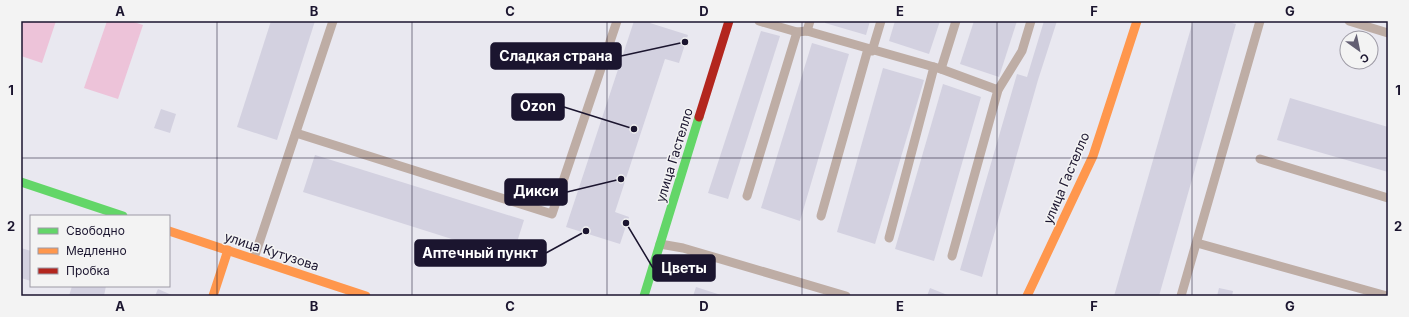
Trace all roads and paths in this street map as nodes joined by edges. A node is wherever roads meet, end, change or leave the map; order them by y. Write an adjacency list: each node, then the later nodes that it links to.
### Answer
1 (333, 21): 18 (lane)
2 (617, 21): 18 (lane)
3 (729, 21): 28 (street, улица Гастелло)
4 (759, 21): 13 (lane)
5 (810, 21): 12 (lane)
6 (881, 21): 15 (lane)
7 (956, 21): 16 (lane)
8 (1031, 21): 17 (lane)
9 (1136, 21): 36 (street, улица Гастелло)
10 (1260, 21): 27 (lane)
11 (1349, 21): 14 (lane)
12 (807, 31): 13 (lane); 15 (lane)
13 (797, 32): 21 (lane)
14 (1388, 33)
15 (870, 50): 16 (lane); 24 (lane)
16 (938, 68): 17 (lane); 26 (lane)
17 (998, 90): 30 (lane)
18 (296, 133): 31 (lane)
19 (1260, 159): 22 (lane)
20 (21, 182): 23 (street)
21 (746, 196)
22 (1388, 198)
23 (121, 215)
24 (821, 216)
25 (170, 231): 29 (street, улица Кутузова)
26 (888, 238)
27 (1196, 243): 37 (lane); 38 (lane)
28 (660, 244): 34 (street, улица Гастелло); 35 (lane)
29 (228, 250): 31 (street, улица Кутузова); 32 (street)
30 (952, 256)
31 (254, 258): 33 (street, улица Кутузова)
32 (214, 296)
33 (366, 296)
34 (644, 296)
35 (846, 296)
36 (1027, 296)
37 (1181, 296)
38 (1387, 296)

